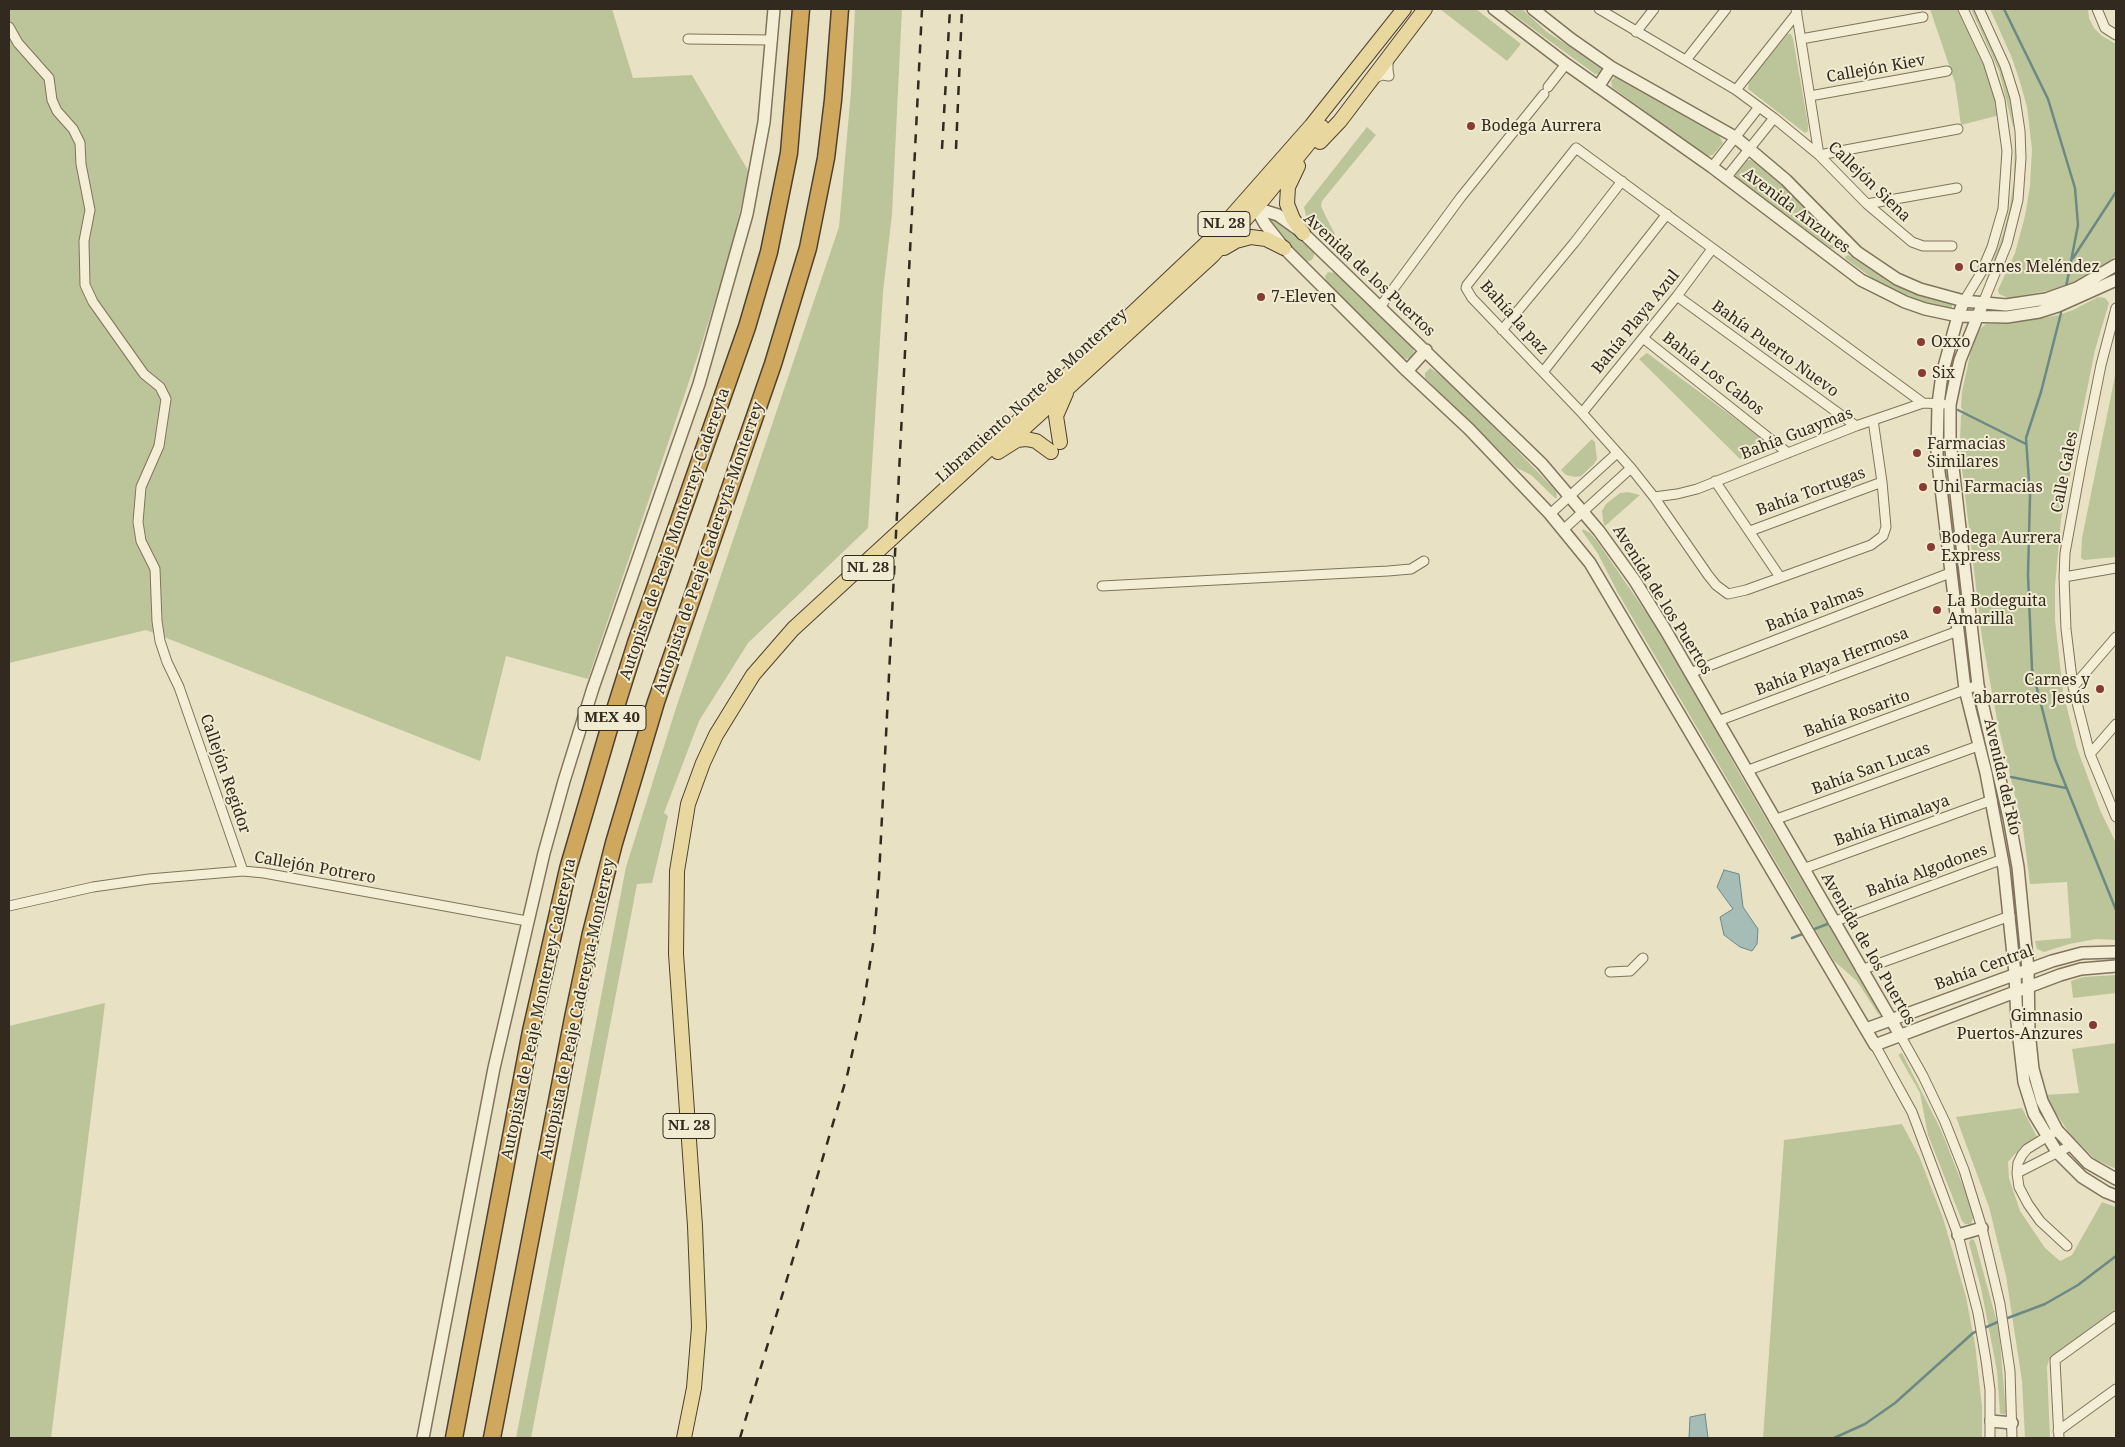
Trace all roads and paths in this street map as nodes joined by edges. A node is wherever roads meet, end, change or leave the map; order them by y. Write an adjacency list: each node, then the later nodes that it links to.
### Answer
1 (774, 9): 22 (street)
2 (801, 9): 149 (highway, Autopista de Peaje Monterrey-Cadereyta / MEX 40)
3 (840, 9): 150 (highway, Autopista de Peaje Cadereyta-Monterrey / MEX 40)
4 (1413, 9): 33 (main road, Libramiento Norte de Monterrey / NL 28)
5 (1425, 9): 30 (main road)
6 (1494, 9): 24 (street, Avenida Anzures)
7 (1599, 9): 18 (street, Callejón Siena)
8 (1654, 9): 18 (street)
9 (1726, 9): 23 (street)
10 (1963, 9): 36 (street)
11 (1979, 9): 35 (street)
12 (2097, 9): 19 (street)
13 (1536, 10): 25 (street, Avenida Anzures)
14 (1402, 11): 33 (main road, Libramiento Norte de Monterrey / NL 28)
15 (1796, 11): 21 (street); 28 (street)
16 (1923, 17): 21 (street)
17 (9, 26): 113 (street, Callejón Regidor)
18 (1636, 32): 23 (street, Callejón Siena)
19 (2116, 35)
20 (688, 39): 22 (street)
21 (1801, 39): 29 (street)
22 (772, 40): 116 (street)
23 (1686, 60): 28 (street, Callejón Siena)
24 (1566, 64): 27 (street, Avenida Anzures); 61 (street)
25 (1611, 67): 27 (street); 37 (street, Avenida Anzures)
26 (1947, 71): 29 (street, Callejón Kiev)
27 (1598, 87): 40 (street, Avenida Anzures)
28 (1736, 90): 31 (street, Callejón Siena)
29 (1810, 96): 39 (street)
30 (1354, 102): 33 (main road); 43 (main road)
31 (1759, 107): 32 (street, Callejón Siena); 37 (street)
32 (1774, 118): 38 (street); 39 (street, Callejón Siena)
33 (1318, 128): 43 (main road); 46 (main road); 56 (main road, Libramiento Norte de Monterrey / NL 28)
34 (1958, 129): 39 (street)
35 (2020, 131): 36 (street); 60 (street)
36 (2006, 134): 59 (street)
37 (1735, 137): 38 (street, Avenida Anzures); 40 (street)
38 (1750, 149): 41 (street); 49 (street, Avenida Anzures)
39 (1819, 155): 45 (street, Callejón Siena)
40 (1712, 167): 41 (street, Avenida Anzures)
41 (1726, 178): 54 (street, Avenida Anzures)
42 (1622, 181): 47 (street, Bahía la paz); 65 (street); 65 (street, Bahía la paz)
43 (1290, 183): 48 (main road)
44 (1957, 188): 45 (street)
45 (1867, 204): 50 (street, Callejón Siena)
46 (1256, 208): 48 (street, Avenida de los Puertos); 51 (street); 53 (main road, Libramiento Norte de Monterrey / NL 28); 56 (main road)
47 (1667, 214): 52 (street, Bahía la paz); 69 (street)
48 (1303, 232): 61 (street, Avenida de los Puertos)
49 (1848, 243): 54 (street); 59 (street, Avenida Anzures)
50 (1952, 246)
51 (1284, 248): 53 (main road); 68 (street)
52 (1712, 249): 58 (street, Bahía Playa Azul); 71 (street, Bahía la paz)
53 (1213, 255): 70 (main road, Libramiento Norte de Monterrey / NL 28)
54 (1835, 261): 63 (street, Avenida Anzures)
55 (2116, 264): 60 (street, Avenida Anzures)
56 (1168, 278): 107 (main road, Libramiento Norte de Monterrey / NL 28)
57 (2116, 280): 64 (street, Avenida Anzures)
58 (1676, 296): 66 (street, Bahía Playa Azul); 76 (street, Bahía Puerto Nuevo)
59 (1964, 301): 60 (street, Avenida Anzures); 63 (street, Avenida del Río)
60 (1982, 303): 64 (street, Avenida del Río)
61 (1380, 306): 67 (street, Avenida de los Puertos)
62 (2116, 308): 93 (street, Calle Gales)
63 (1958, 316): 64 (street, Avenida Anzures); 72 (street, Avenida del Río)
64 (1976, 316): 73 (street, Avenida del Río)
65 (1502, 330): 69 (street, Bahía la paz)
66 (1643, 338): 74 (street, Bahía Playa Azul); 79 (street, Bahía Los Cabos)
67 (1426, 350): 68 (street); 83 (street, Avenida de los Puertos)
68 (1407, 371): 86 (street)
69 (1543, 372): 74 (street, Bahía la paz)
70 (1070, 386): 77 (main road, Libramiento Norte de Monterrey / NL 28); 77 (main road)
71 (1923, 403): 72 (street, Bahía Guaymas); 75 (street, Bahía Guaymas)
72 (1938, 404): 73 (street, Bahía Guaymas); 91 (street, Avenida del Río)
73 (1950, 405): 98 (street, Avenida del Río)
74 (1582, 413): 78 (street, Bahía la paz)
75 (1872, 420): 76 (street, Bahía Guaymas); 82 (street, Bahía la paz)
76 (1856, 426): 79 (street, Bahía Guaymas)
77 (998, 452): 107 (main road, Libramiento Norte de Monterrey / NL 28)
78 (1617, 453): 80 (street, Bahía la paz); 83 (street)
79 (1788, 453): 81 (street, Bahía Guaymas)
80 (1630, 468): 84 (street, Bahía la paz); 85 (street)
81 (1716, 482): 84 (street, Bahía Guaymas); 88 (street)
82 (1882, 482): 88 (street, Bahía Tortugas); 92 (street, Bahía la paz)
83 (1570, 496): 85 (street, Avenida de los Puertos); 86 (street)
84 (1654, 497): 92 (street, Bahía la paz)
85 (1583, 511): 87 (street); 97 (street, Avenida de los Puertos)
86 (1550, 514): 87 (street)
87 (1564, 530): 128 (street)
88 (1750, 531): 92 (street)
89 (1424, 561): 94 (street)
90 (2116, 568): 93 (street)
91 (1950, 573): 95 (street, Avenida del Río); 97 (street, Bahía Palmas)
92 (1780, 577)
93 (2064, 577): 99 (street, Calle Gales)
94 (1102, 586)
95 (1958, 631): 100 (street, Avenida del Río); 101 (street, Bahía Playa Hermosa)
96 (2116, 637): 99 (street)
97 (1690, 673): 101 (street, Avenida de los Puertos)
98 (1978, 685): 100 (street, Bahía Rosarito); 111 (street, Avenida del Río)
99 (2073, 687): 104 (street, Calle Gales)
100 (1965, 689): 103 (street, Avenida del Río); 105 (street, Bahía Rosarito)
101 (1718, 722): 105 (street, Avenida de los Puertos)
102 (2116, 724): 104 (street)
103 (1978, 746): 106 (street, Avenida del Río); 109 (street, Bahía San Lucas)
104 (2090, 754): 108 (street, Calle Gales)
105 (1746, 771): 109 (street, Avenida de los Puertos)
106 (1992, 800): 110 (street, Avenida del Río); 112 (street, Bahía Himalaya)
107 (687, 814): 151 (main road, Libramiento Norte de Monterrey / NL 28)
108 (2116, 814)
109 (1774, 820): 112 (street, Avenida de los Puertos)
110 (2004, 864): 111 (street); 115 (street, Avenida del Río); 117 (street, Bahía Algodones)
111 (2018, 867): 121 (street, Avenida del Río)
112 (1802, 869): 117 (street, Avenida de los Puertos)
113 (243, 871): 114 (street, Callejón Potrero); 116 (street, Callejón Potrero)
114 (9, 906)
115 (2010, 916): 122 (street); 124 (street, Avenida del Río)
116 (527, 920): 148 (street)
117 (1833, 922): 122 (street, Avenida de los Puertos)
118 (2116, 952): 121 (street, Bahía Central)
119 (1643, 958): 123 (street)
120 (2116, 966): 125 (street, Bahía Central)
121 (2028, 969): 124 (street, Bahía Central); 125 (street, Avenida del Río)
122 (1861, 970): 127 (street, Avenida de los Puertos)
123 (1610, 972)
124 (2015, 974): 126 (street, Avenida del Río); 127 (street, Bahía Central)
125 (2029, 987): 126 (street, Bahía Central); 131 (street, Avenida del Río)
126 (2017, 992): 129 (street, Bahía Central); 132 (street, Avenida del Río)
127 (1890, 1019): 128 (street, Bahía Central); 129 (street, Avenida de los Puertos)
128 (1866, 1029): 130 (street)
129 (1900, 1035): 130 (street, Bahía Central); 140 (street, Avenida de los Puertos)
130 (1875, 1045): 141 (street)
131 (2046, 1109): 132 (street); 133 (street, Avenida del Río)
132 (2034, 1114): 134 (street, Avenida del Río)
133 (2057, 1130): 134 (street); 135 (street, Avenida del Río)
134 (2046, 1137): 136 (street, Avenida del Río); 137 (street)
135 (2070, 1146): 136 (street); 138 (street, Avenida del Río)
136 (2057, 1152): 137 (street); 139 (street, Avenida del Río)
137 (2017, 1173): 142 (street)
138 (2116, 1179)
139 (2116, 1196)
140 (1982, 1228): 141 (street); 146 (street, Avenida de los Puertos)
141 (1958, 1235): 145 (street)
142 (2067, 1246)
143 (2116, 1316): 147 (street)
144 (2116, 1389): 147 (street)
145 (1991, 1421): 146 (street); 152 (street)
146 (2012, 1423): 153 (street, Avenida de los Puertos)
147 (2059, 1435)
148 (423, 1438)
149 (454, 1438)
150 (492, 1438)
151 (684, 1438)
152 (1990, 1438)
153 (2012, 1438)

